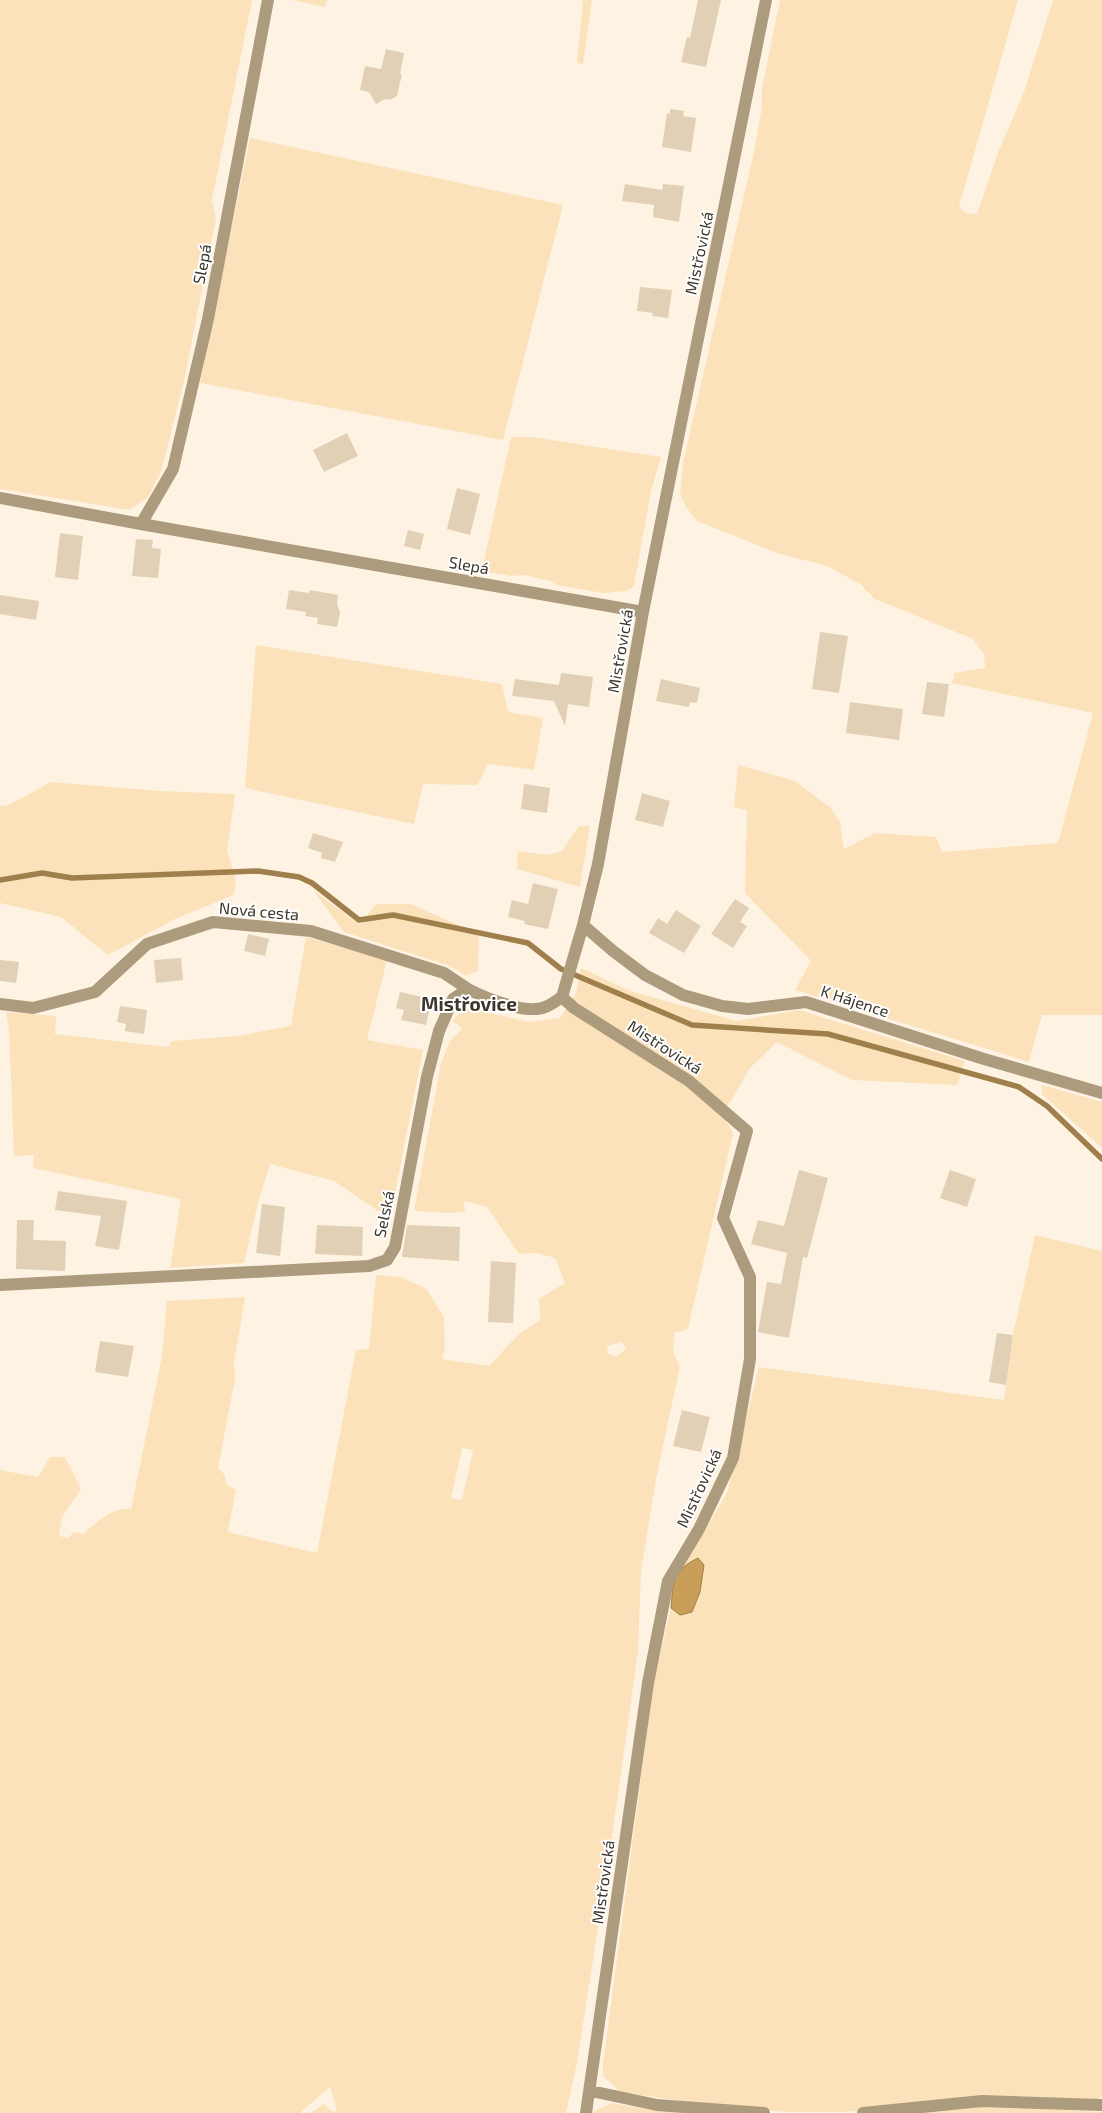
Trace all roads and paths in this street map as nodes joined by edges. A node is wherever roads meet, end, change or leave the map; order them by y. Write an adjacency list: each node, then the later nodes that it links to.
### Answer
1 (268, 0): 4 (street, Slepá)
2 (766, 0): 5 (street, Mistřovická)
3 (0, 498): 4 (street, Slepá)
4 (141, 524): 5 (street, Slepá)
5 (643, 612): 6 (street, Mistřovická)
6 (584, 925): 8 (street, Mistřovická); 10 (street, K Hájence)
7 (468, 989): 8 (street); 9 (street, Nová cesta); 11 (street, Selská)
8 (562, 997): 12 (street, Mistřovická)
9 (0, 1004)
10 (1102, 1093)
11 (0, 1285)
12 (591, 2091): 14 (street, Mistřovická); 15 (street)
13 (1102, 2105): 16 (street)
14 (586, 2113)
15 (764, 2113)
16 (863, 2113)

